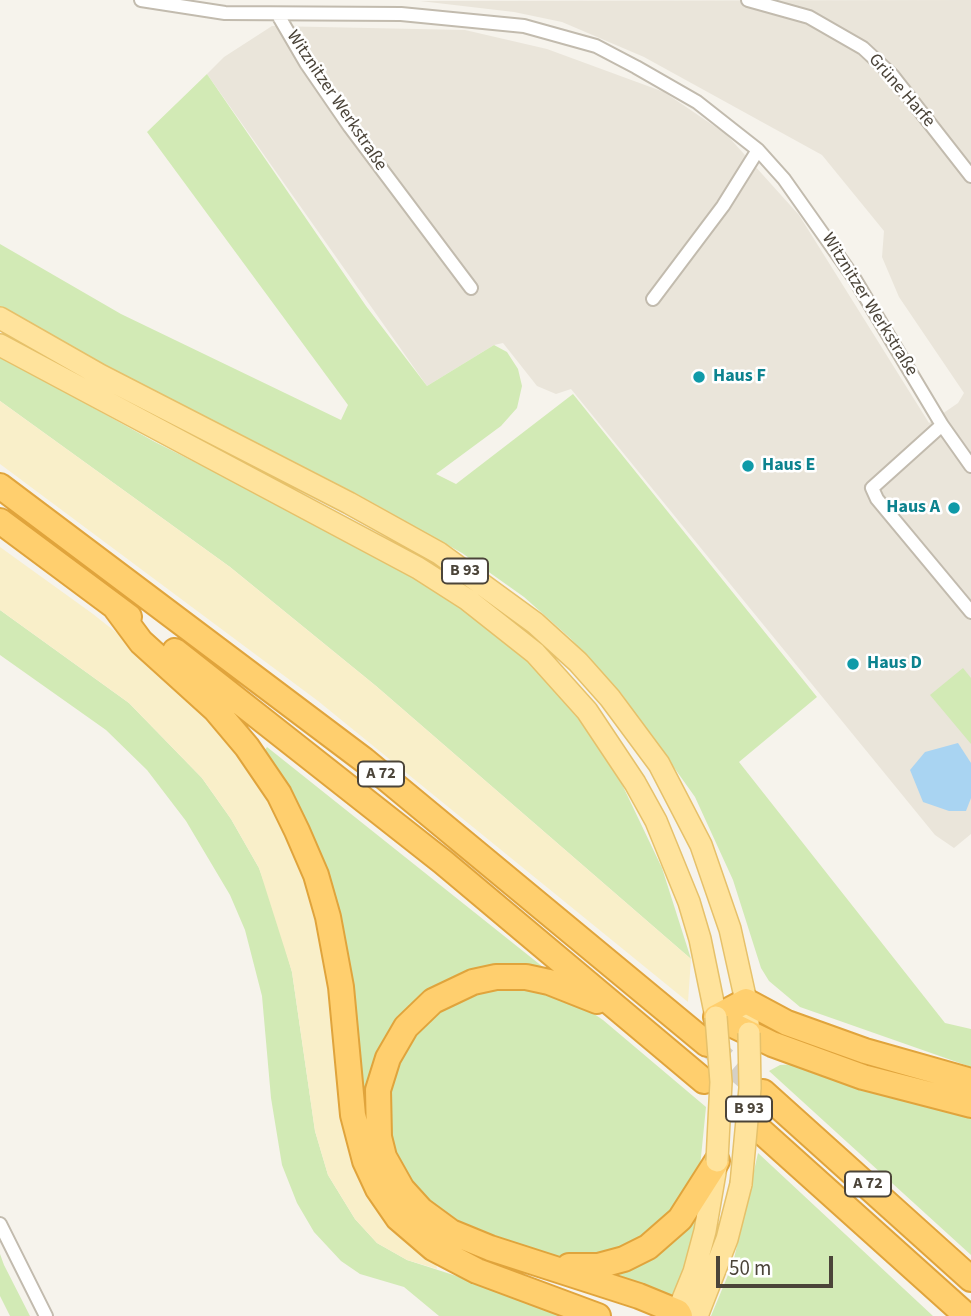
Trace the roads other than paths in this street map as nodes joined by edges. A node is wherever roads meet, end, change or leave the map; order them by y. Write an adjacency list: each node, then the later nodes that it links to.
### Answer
1 (141, 0): 3 (street, Witznitzer Werkstraße)
2 (748, 0): 5 (street, Grüne Harfe)
3 (278, 15): 4 (street, Witznitzer Werkstraße); 6 (street, Witznitzer Werkstraße)
4 (758, 150): 7 (street); 10 (street, Witznitzer Werkstraße)
5 (969, 168)
6 (471, 288)
7 (653, 299)
8 (0, 318): 18 (main road, B 93)
9 (0, 345): 17 (main road, B 93)
10 (942, 425): 11 (street, Witznitzer Werkstraße); 15 (street)
11 (971, 466)
12 (0, 486): 19 (highway, A 72)
13 (0, 522): 14 (highway, A 72)
14 (115, 607): 16 (highway, A 72); 31 (highway)
15 (971, 612)
16 (628, 1016): 20 (highway, A 72); 27 (highway)
17 (716, 1017): 18 (highway); 25 (main road, B 93, bridge)
18 (747, 1019): 21 (highway); 23 (highway); 29 (main road, B 93, bridge)
19 (707, 1045)
20 (704, 1081)
21 (971, 1081)
22 (763, 1092): 28 (highway, A 72)
23 (971, 1105)
24 (762, 1132): 32 (highway, A 72)
25 (717, 1161): 27 (highway); 29 (main road, B 93)
26 (0, 1224): 30 (street)
27 (551, 1267): 29 (highway)
28 (971, 1279)
29 (683, 1315)
30 (46, 1316)
31 (598, 1316)
32 (967, 1316)

